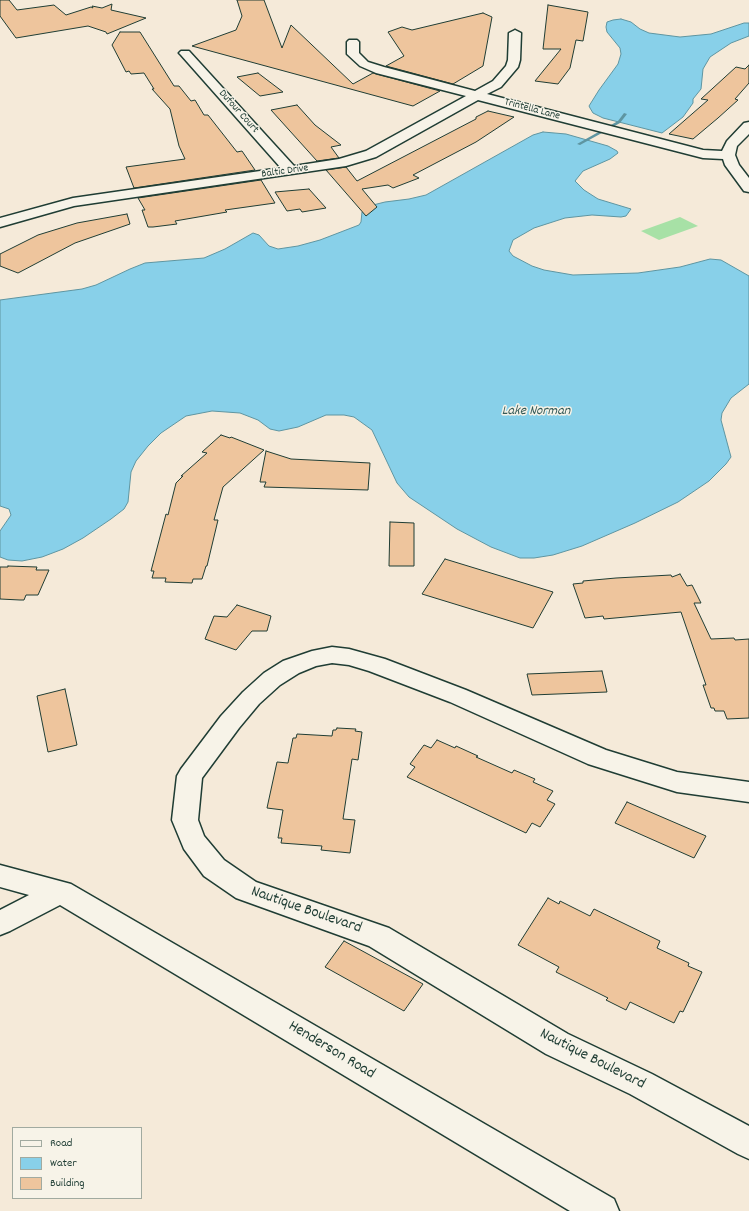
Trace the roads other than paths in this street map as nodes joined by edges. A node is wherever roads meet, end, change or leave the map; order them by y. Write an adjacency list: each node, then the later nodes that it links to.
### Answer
1 (515, 33): 4 (street, Baltic Drive)
2 (353, 42): 4 (street, Trintella Lane)
3 (185, 53): 7 (street, Dufour Court)
4 (478, 96): 6 (street, Trintella Lane); 7 (street, Baltic Drive)
5 (749, 126): 6 (street)
6 (728, 155): 8 (street)
7 (291, 171): 9 (street, Baltic Drive)
8 (749, 188)
9 (0, 223)
10 (749, 792): 14 (street, Nautique Boulevard)
11 (0, 876): 12 (street, Henderson Road)
12 (61, 892): 13 (street); 15 (street, Henderson Road)
13 (0, 924)
14 (749, 1143)
15 (602, 1211)

